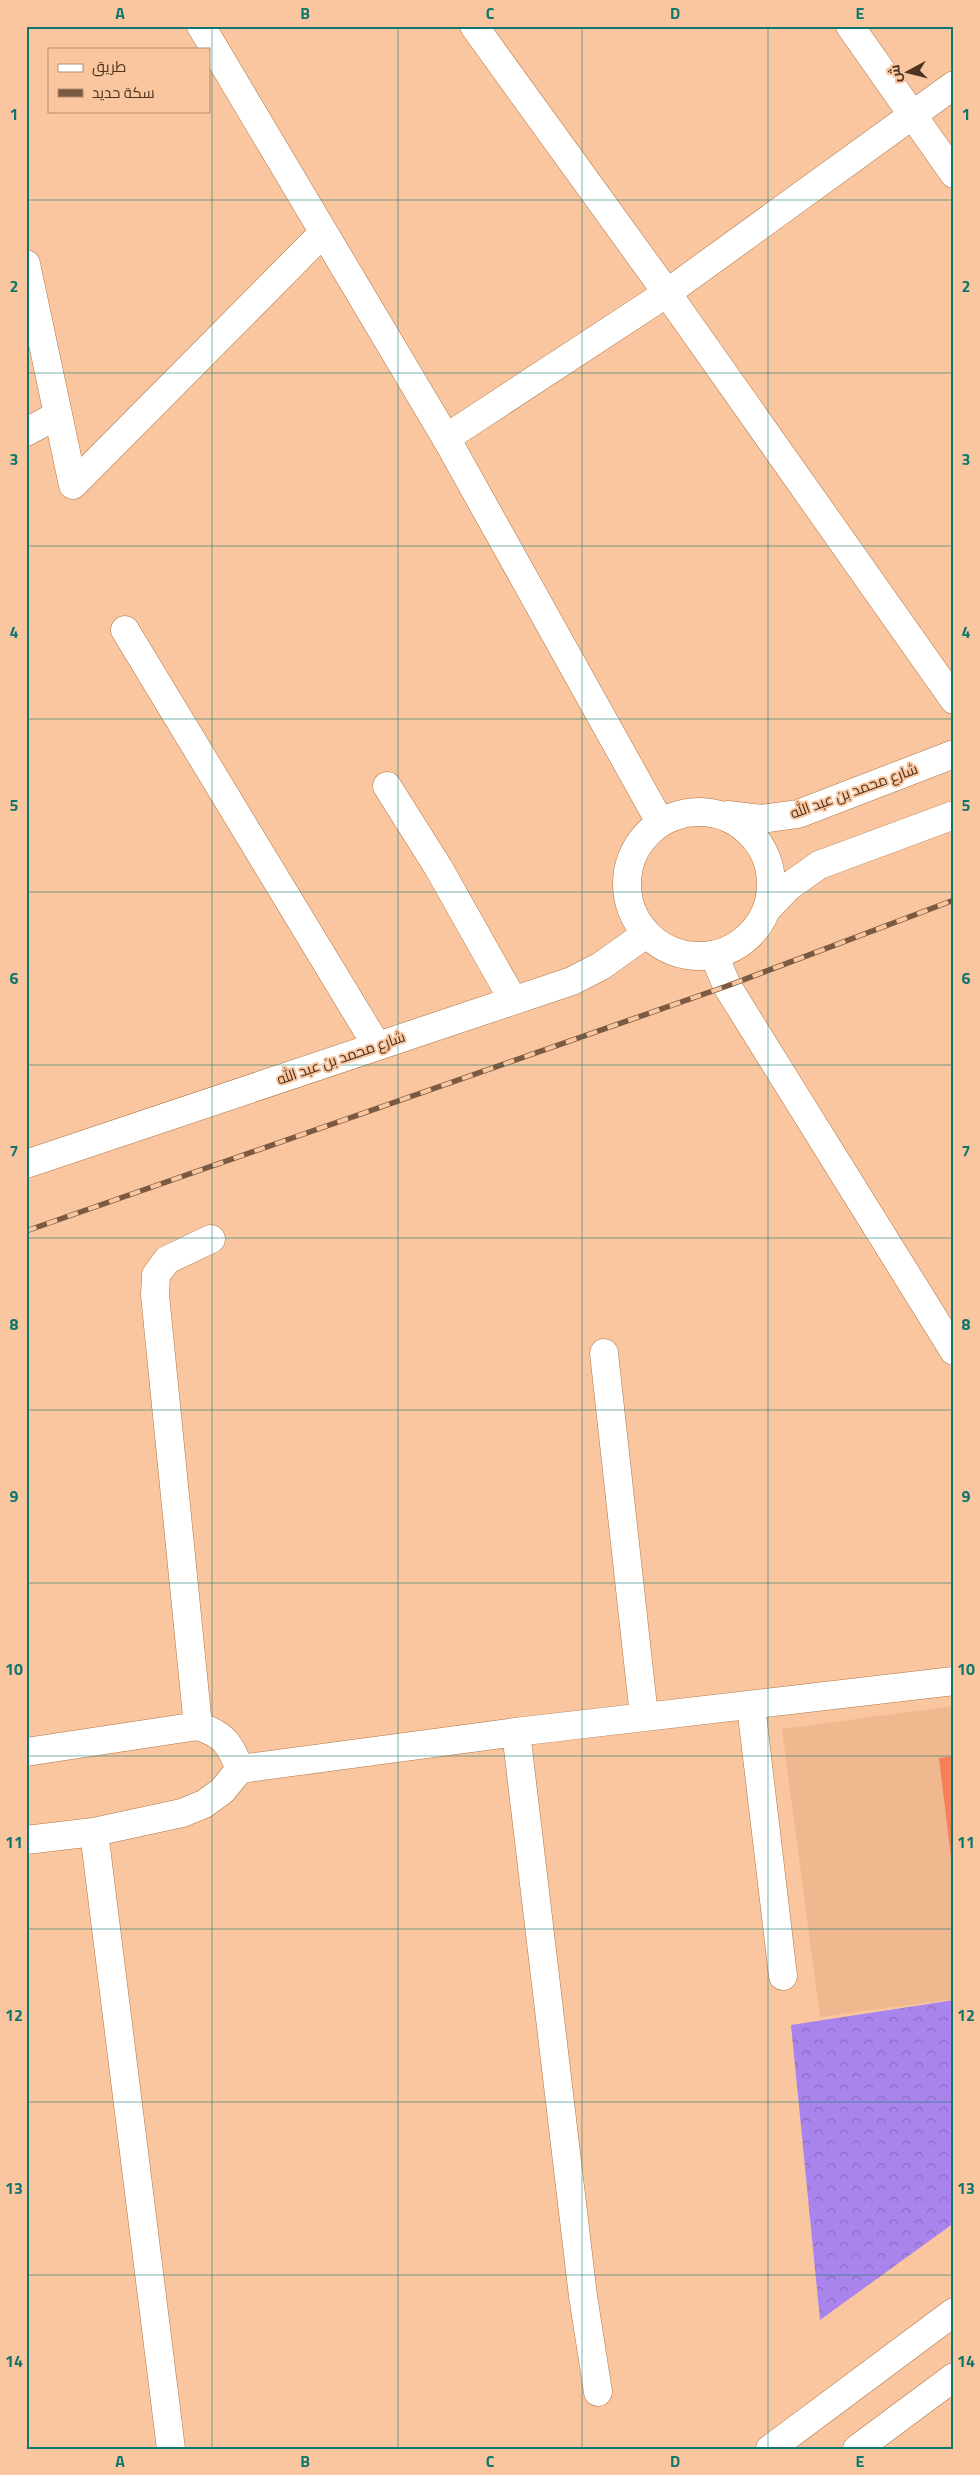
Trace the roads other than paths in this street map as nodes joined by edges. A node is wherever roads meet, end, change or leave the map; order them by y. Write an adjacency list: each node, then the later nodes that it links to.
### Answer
1 (201, 26): 7 (street)
2 (474, 26): 9 (street)
3 (850, 26): 5 (street)
4 (954, 85): 5 (street)
5 (913, 115): 6 (street); 9 (street)
6 (954, 174)
7 (323, 233): 10 (street); 12 (street)
8 (26, 264): 10 (street)
9 (667, 293): 12 (street); 14 (street)
10 (58, 415): 11 (street)
11 (26, 432)
12 (446, 438): 19 (street)
13 (126, 630): 24 (street)
14 (954, 700)
15 (954, 754): 17 (street, شارع محمد بن عبد الله)
16 (387, 786): 23 (street)
17 (723, 815): 19 (street); 20 (street)
18 (954, 815): 20 (street)
19 (660, 822): 21 (street)
20 (768, 908): 22 (street)
21 (646, 934): 22 (street); 23 (street, شارع محمد بن عبد الله)
22 (714, 955): 27 (street)
23 (513, 1000): 24 (street, شارع محمد بن عبد الله)
24 (377, 1046): 25 (street, شارع محمد بن عبد الله)
25 (26, 1164)
26 (210, 1239): 32 (street)
27 (954, 1351)
28 (604, 1353): 31 (street)
29 (954, 1681): 30 (street)
30 (751, 1706): 31 (street); 38 (street)
31 (644, 1716): 33 (street)
32 (198, 1726): 34 (street); 35 (street)
33 (516, 1732): 35 (street); 41 (street)
34 (26, 1752)
35 (240, 1769): 36 (street)
36 (94, 1832): 37 (street); 42 (street)
37 (26, 1840)
38 (783, 1976)
39 (954, 2312): 43 (street)
40 (954, 2377): 44 (street)
41 (598, 2392)
42 (171, 2449)
43 (770, 2449)
44 (856, 2449)

